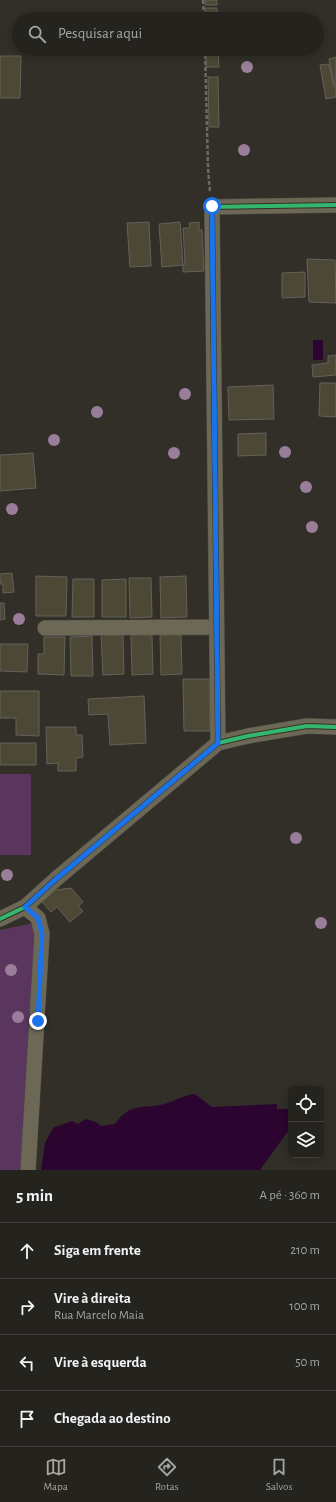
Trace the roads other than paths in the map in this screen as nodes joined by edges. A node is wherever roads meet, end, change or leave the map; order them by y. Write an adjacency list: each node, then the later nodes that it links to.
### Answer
1 (336, 205): 2 (street)
2 (216, 627): 3 (street); 5 (street)
3 (45, 628)
4 (336, 727): 5 (street)
5 (218, 743): 6 (street)
6 (25, 907): 7 (street); 8 (street)
7 (0, 919)
8 (28, 1170)

